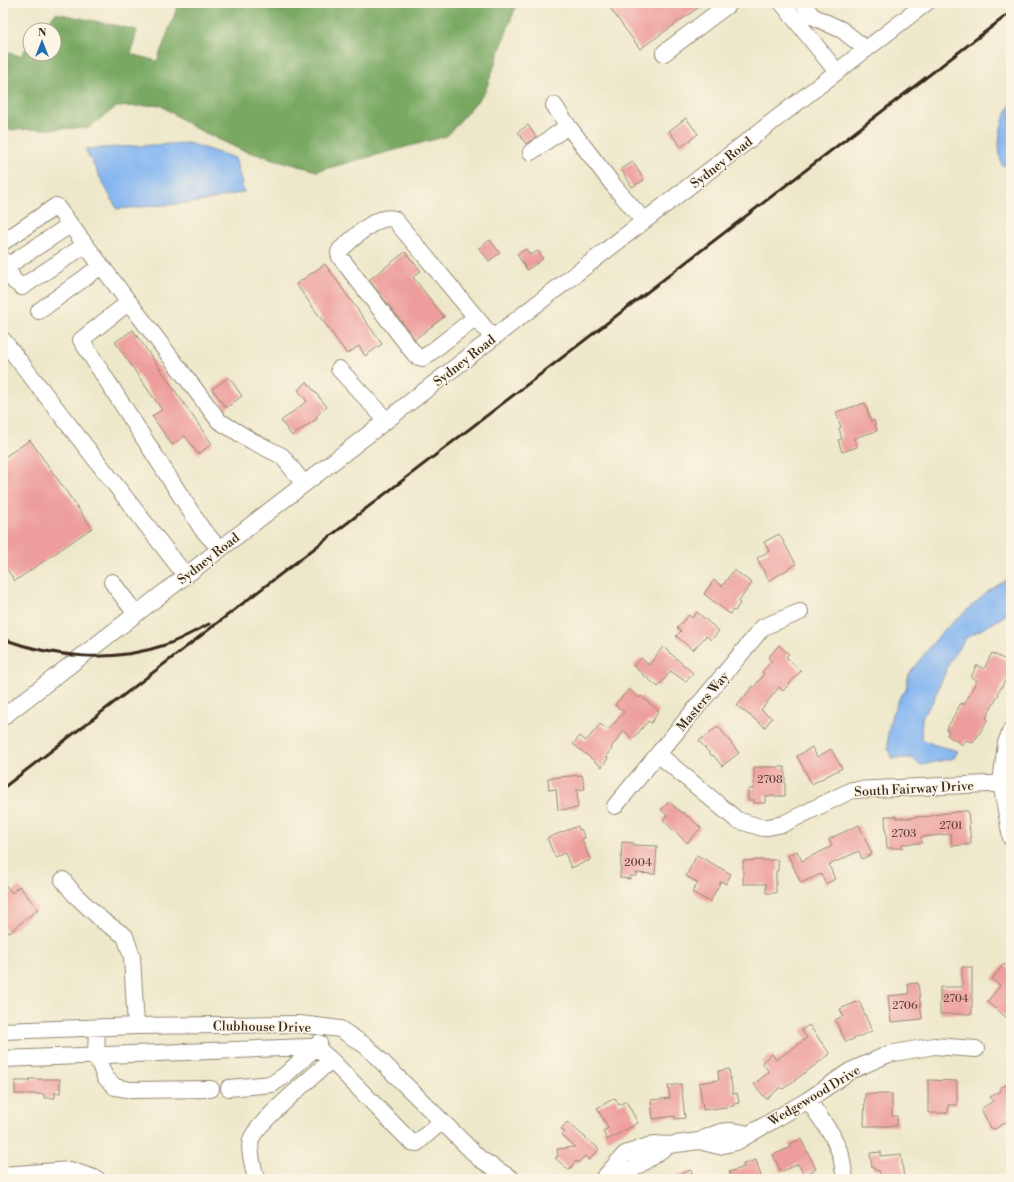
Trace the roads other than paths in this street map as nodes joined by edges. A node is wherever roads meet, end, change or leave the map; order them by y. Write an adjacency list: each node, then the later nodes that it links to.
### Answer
1 (730, 3): 6 (street)
2 (782, 3): 7 (street)
3 (803, 3): 5 (street)
4 (923, 4): 5 (street, Sydney Road)
5 (866, 49): 7 (street, Sydney Road)
6 (664, 54)
7 (837, 72): 11 (street, Sydney Road)
8 (554, 105): 9 (street)
9 (568, 126): 10 (street); 11 (street)
10 (531, 152)
11 (644, 221): 20 (street, Sydney Road)
12 (70, 225): 13 (street); 14 (street); 15 (street)
13 (3, 242)
14 (85, 245): 15 (street); 16 (street)
15 (5, 263)
16 (101, 266): 17 (street); 18 (street)
17 (129, 302): 24 (street); 25 (street)
18 (39, 311)
19 (476, 317): 19 (street); 20 (street)
20 (493, 338): 23 (street, Sydney Road)
21 (3, 340): 26 (street)
22 (338, 369): 23 (street)
23 (386, 420): 24 (street, Sydney Road)
24 (304, 484): 25 (street, Sydney Road)
25 (220, 549): 26 (street, Sydney Road)
26 (186, 576): 29 (street, Sydney Road)
27 (112, 582): 29 (street)
28 (800, 612): 32 (street, Masters Way)
29 (136, 614): 30 (street, Sydney Road)
30 (3, 717)
31 (1011, 730): 33 (street)
32 (658, 754): 33 (street, South Fairway Drive); 34 (street, Masters Way)
33 (1006, 783): 35 (street)
34 (615, 806)
35 (1011, 838)
36 (63, 880): 37 (street)
37 (136, 1026): 38 (street, Clubhouse Drive); 39 (street, Clubhouse Drive)
38 (326, 1027): 41 (street); 49 (street, Clubhouse Drive)
39 (96, 1028): 40 (street, Clubhouse Drive); 43 (street)
40 (3, 1031)
41 (316, 1047): 43 (street); 45 (street); 46 (street)
42 (976, 1049): 48 (street, Wedgewood Drive)
43 (96, 1055): 44 (street); 47 (street)
44 (3, 1059)
45 (331, 1060): 49 (street); 53 (street)
46 (229, 1088)
47 (211, 1089)
48 (808, 1100): 50 (street, Wedgewood Drive); 57 (street)
49 (442, 1121): 54 (street, Clubhouse Drive)
50 (669, 1145): 55 (street, Wedgewood Drive); 56 (street, Wedgewood Drive)
51 (3, 1175): 52 (street)
52 (97, 1179)
53 (256, 1179)
54 (512, 1179)
55 (603, 1179)
56 (623, 1179)
57 (845, 1179)

